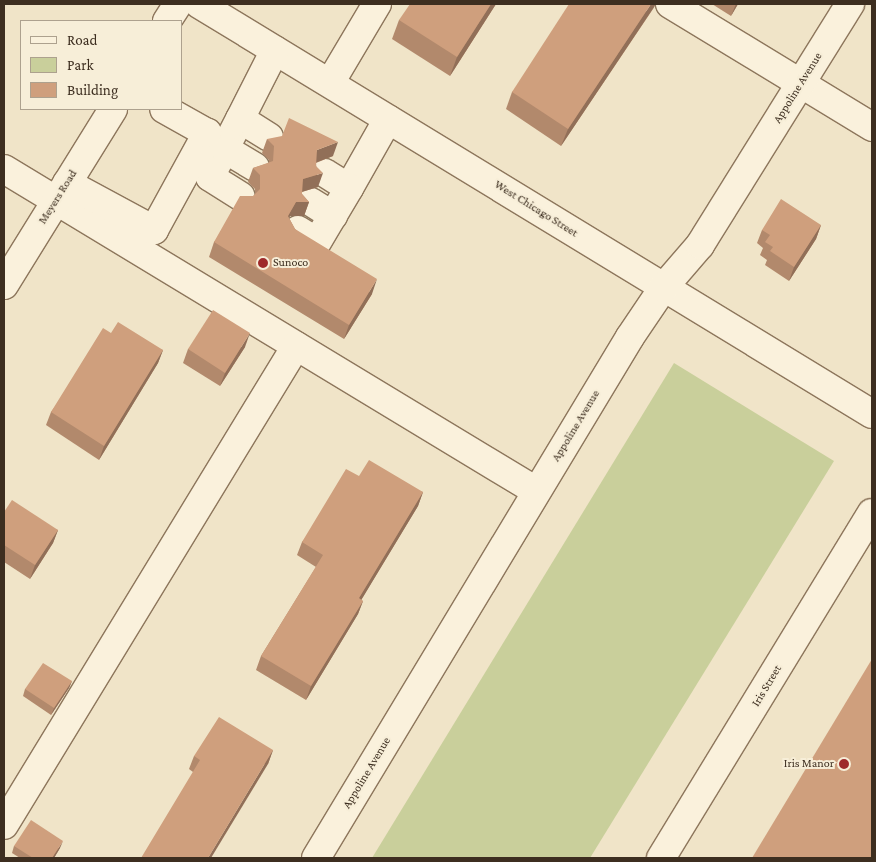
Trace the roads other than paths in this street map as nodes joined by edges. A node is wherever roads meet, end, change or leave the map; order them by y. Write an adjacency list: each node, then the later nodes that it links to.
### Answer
1 (178, 4): 6 (street)
2 (199, 4): 7 (street, West Chicago Street)
3 (670, 4): 9 (street)
4 (850, 4): 9 (street, Appoline Avenue)
5 (367, 7): 8 (street)
6 (168, 20)
7 (275, 50): 8 (street, West Chicago Street); 12 (street)
8 (330, 83): 13 (street, West Chicago Street)
9 (801, 83): 14 (street); 25 (street, Appoline Avenue)
10 (112, 110): 21 (street, Meyers Road)
11 (166, 110): 16 (street)
12 (240, 119): 15 (street); 16 (street)
13 (388, 119): 20 (street); 25 (street, West Chicago Street)
14 (872, 127)
15 (270, 137)
16 (213, 154): 17 (street); 21 (street); 22 (street)
17 (255, 167)
18 (4, 169): 21 (street)
19 (325, 173): 20 (street)
20 (349, 188): 23 (street)
21 (61, 191): 24 (street, Meyers Road); 26 (street)
22 (241, 196)
23 (298, 230)
24 (4, 285)
25 (663, 288): 27 (street, West Chicago Street); 28 (street, Appoline Avenue)
26 (296, 346): 28 (street); 30 (street)
27 (872, 414)
28 (536, 492): 31 (street, Appoline Avenue)
29 (872, 513): 32 (street, Iris Street)
30 (4, 825)
31 (316, 858)
32 (661, 858)

